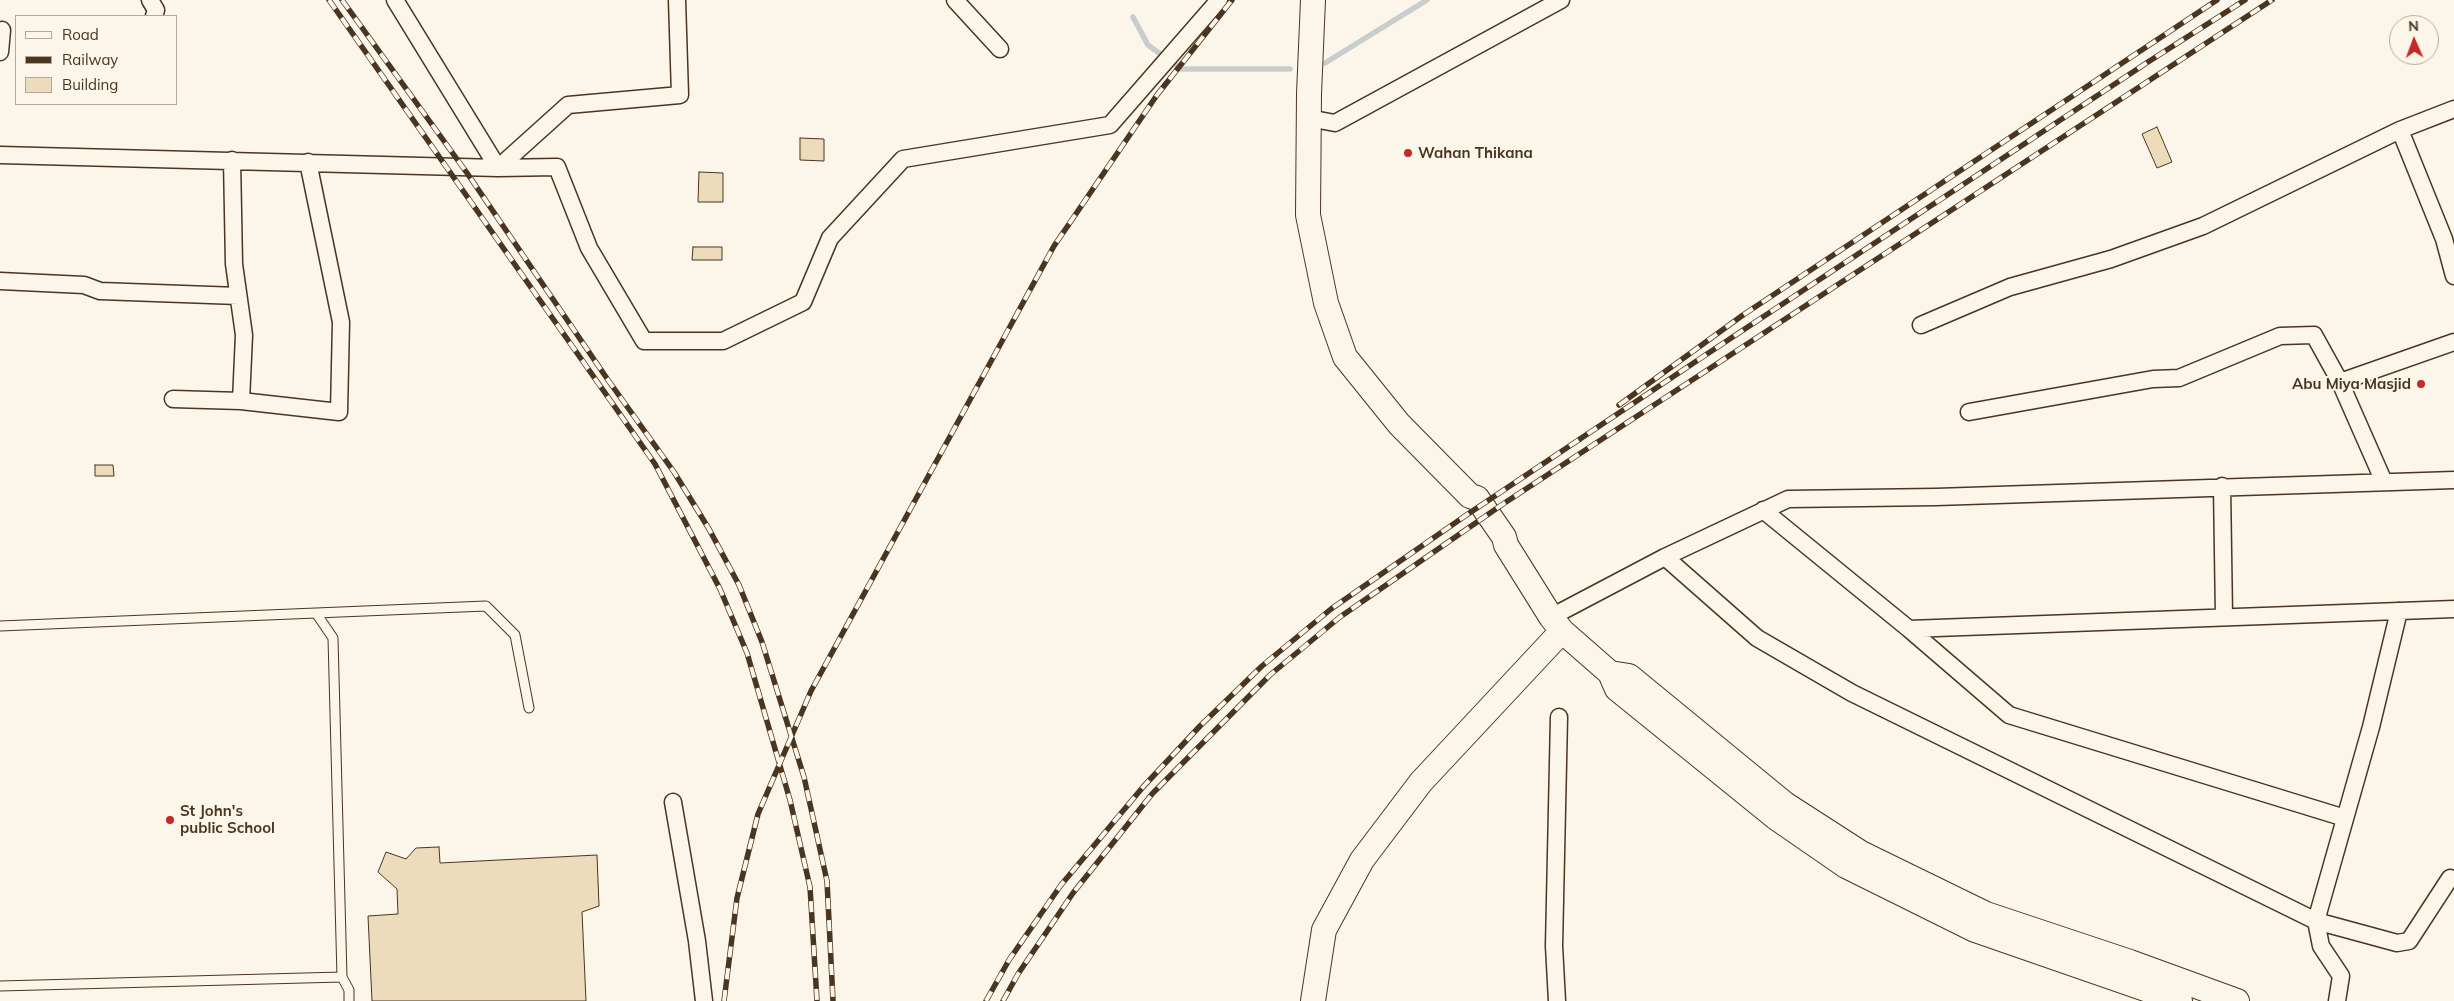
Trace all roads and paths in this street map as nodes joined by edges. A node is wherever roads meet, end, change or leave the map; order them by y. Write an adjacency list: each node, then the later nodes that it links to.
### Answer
1 (150, 0): 8 (street)
2 (395, 0): 18 (street)
3 (677, 0): 18 (street)
4 (955, 0): 10 (street)
5 (1219, 0): 18 (street)
6 (1313, 0): 13 (main road)
7 (1561, 0): 13 (street)
8 (154, 15)
9 (6, 30): 11 (street)
10 (1000, 49)
11 (0, 52)
12 (2454, 109): 14 (street)
13 (1308, 118): 37 (main road)
14 (2400, 130): 19 (street); 22 (street)
15 (0, 155): 16 (street)
16 (232, 160): 17 (street); 21 (street)
17 (308, 162): 18 (street); 26 (street)
18 (498, 168)
19 (2454, 276)
20 (0, 281): 21 (street)
21 (238, 296): 26 (street)
22 (1921, 326)
23 (2454, 342): 24 (street)
24 (2340, 382): 27 (street); 29 (street)
25 (173, 399): 26 (street)
26 (242, 401)
27 (1970, 412)
28 (2454, 480): 29 (street)
29 (2384, 482): 30 (street)
30 (2222, 486): 31 (street); 36 (street)
31 (1764, 510): 32 (street); 39 (street)
32 (1665, 557): 37 (street); 45 (street)
33 (2454, 609): 34 (street)
34 (2399, 611): 36 (street); 43 (street)
35 (316, 613): 38 (lane); 40 (lane); 47 (lane)
36 (2224, 617): 39 (street)
37 (1557, 624): 46 (main road); 52 (main road)
38 (0, 626)
39 (1909, 629): 43 (street)
40 (529, 708)
41 (1559, 717): 53 (street)
42 (673, 802): 51 (street)
43 (2345, 818): 45 (street)
44 (2453, 876): 45 (street)
45 (2316, 921): 55 (street)
46 (2126, 971): 49 (main road); 54 (main road)
47 (342, 977): 48 (lane); 50 (lane)
48 (0, 986)
49 (2233, 1000)
50 (349, 1001)
51 (704, 1001)
52 (1313, 1001)
53 (1557, 1001)
54 (2180, 1001)
55 (2337, 1001)

